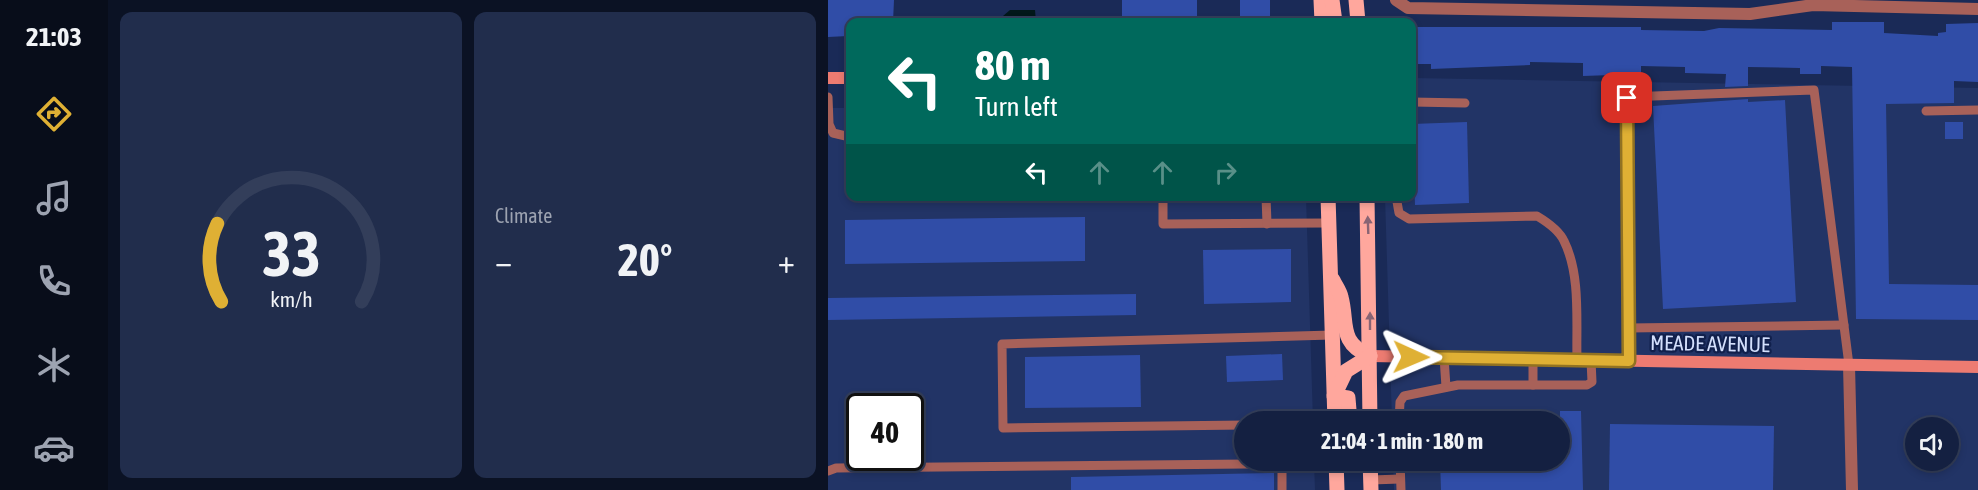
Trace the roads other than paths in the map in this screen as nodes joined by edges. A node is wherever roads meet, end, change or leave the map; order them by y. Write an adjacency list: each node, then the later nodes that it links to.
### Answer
1 (1321, 0): 6 (main road)
2 (1332, 0): 7 (main road)
3 (1356, 0): 8 (main road)
4 (1396, 0): 5 (street)
5 (1978, 9)
6 (1322, 18)
7 (1334, 18)
8 (1358, 18)
9 (828, 78): 10 (street)
10 (846, 78)
11 (828, 97): 16 (lane)
12 (1416, 102): 13 (lane)
13 (1465, 103)
14 (1978, 110): 15 (lane)
15 (1926, 111)
16 (846, 136)
17 (1163, 201): 23 (lane)
18 (1266, 201): 23 (lane)
19 (1328, 201): 22 (main road)
20 (1367, 201): 28 (main road, one-way to 20)
21 (1397, 201): 31 (lane)
22 (1329, 223): 23 (lane); 24 (main road)
23 (1267, 224)
24 (1330, 275): 27 (main road); 28 (main road)
25 (1844, 325): 26 (lane); 26 (lane); 34 (lane)
26 (1629, 328): 33 (lane)
27 (1332, 335): 38 (main road); 43 (lane)
28 (1370, 356): 29 (street, MEADE AVENUE); 38 (main road); 41 (main road)
29 (1444, 357): 30 (street, MEADE AVENUE); 37 (lane)
30 (1533, 359): 31 (street, MEADE AVENUE); 36 (lane)
31 (1577, 360): 32 (street, MEADE AVENUE)
32 (1591, 360): 33 (street, MEADE AVENUE); 36 (lane)
33 (1629, 361): 34 (street, MEADE AVENUE)
34 (1849, 365): 35 (street, MEADE AVENUE); 54 (street)
35 (1978, 367)
36 (1533, 385): 37 (lane)
37 (1446, 387): 42 (lane)
38 (1334, 396): 39 (main road); 40 (main road)
39 (1335, 411)
40 (1349, 411)
41 (1370, 411)
42 (1400, 411)
43 (1234, 425)
44 (1234, 464): 45 (lane)
45 (828, 471)
46 (1282, 471): 51 (lane)
47 (1336, 471): 52 (main road)
48 (1400, 471): 49 (lane)
49 (1400, 479): 50 (lane); 53 (lane)
50 (1371, 485)
51 (1282, 490)
52 (1337, 490)
53 (1401, 490)
54 (1852, 490)

